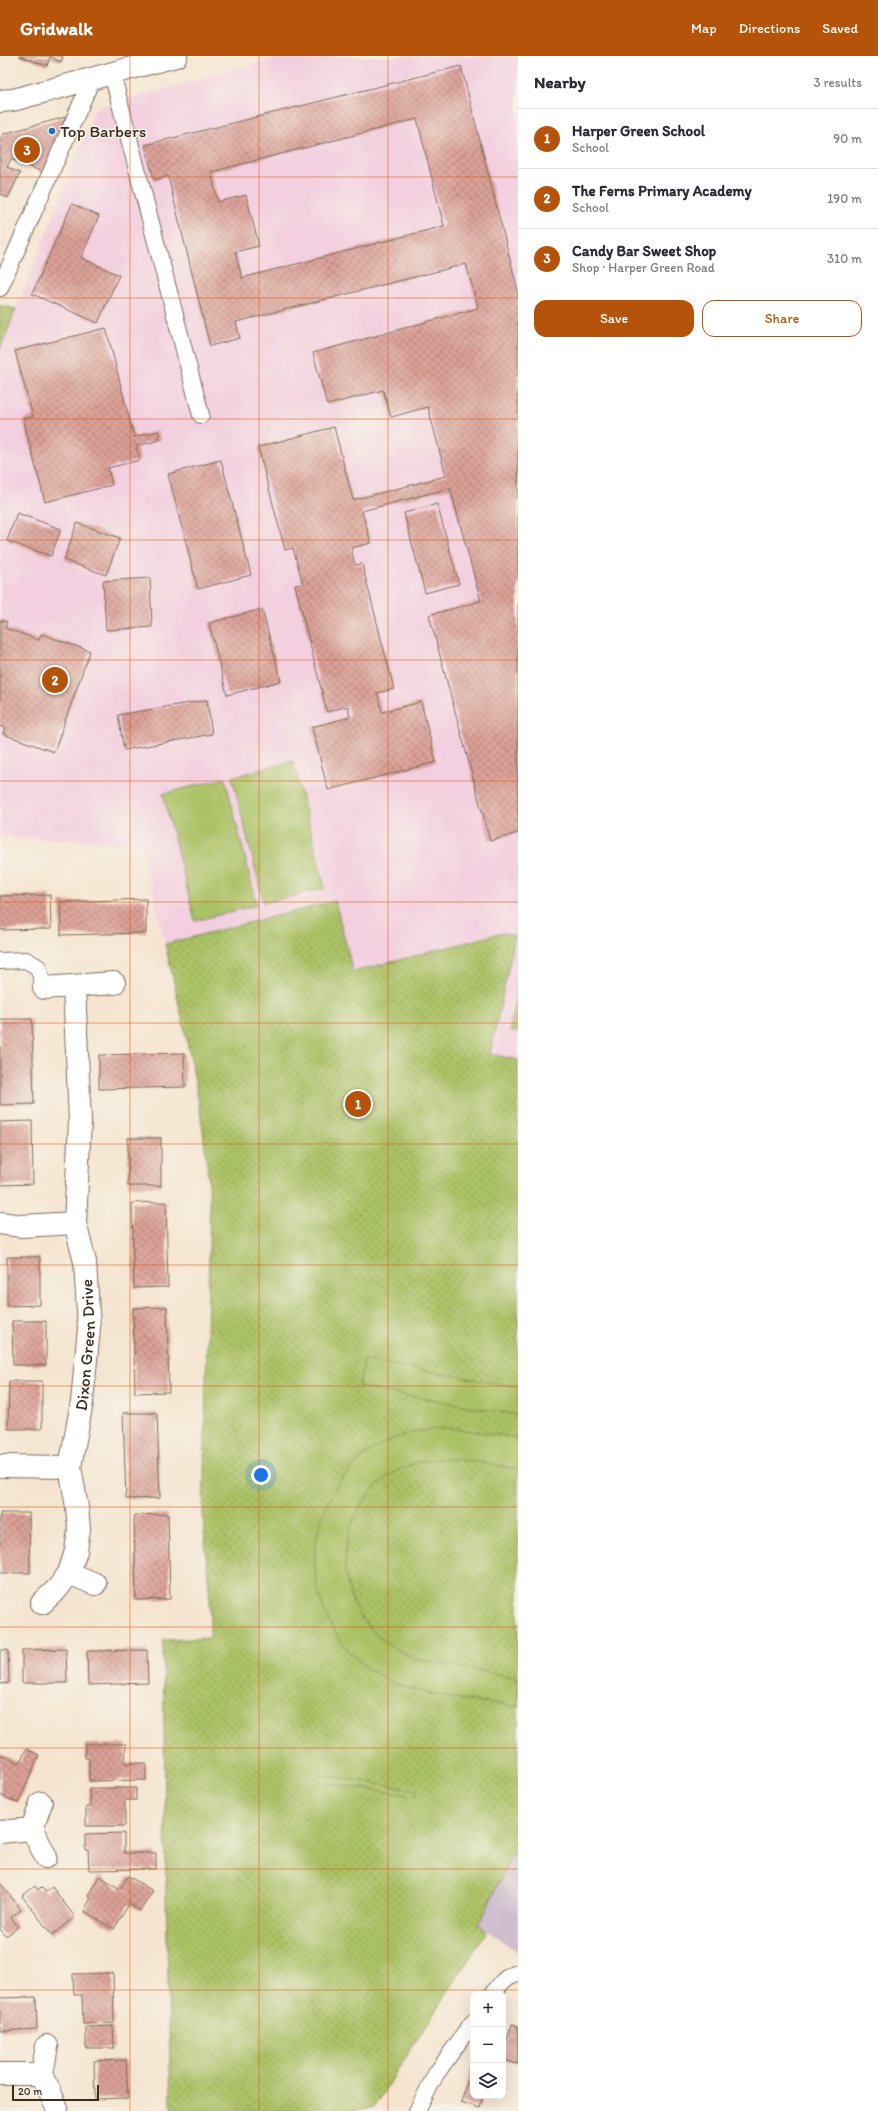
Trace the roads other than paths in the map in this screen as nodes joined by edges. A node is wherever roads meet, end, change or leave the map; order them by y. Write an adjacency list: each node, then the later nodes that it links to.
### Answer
1 (176, 56): 2 (street)
2 (112, 73): 3 (street); 6 (lane)
3 (92, 79): 4 (street); 5 (lane)
4 (0, 101)
5 (0, 288)
6 (201, 415)
7 (0, 961): 10 (lane)
8 (114, 983): 9 (street)
9 (74, 986): 10 (street); 12 (street, Dixon Green Drive)
10 (44, 988)
11 (0, 1223): 12 (street)
12 (75, 1223): 14 (street, Dixon Green Drive)
13 (0, 1466): 14 (street)
14 (70, 1467): 15 (street, Dixon Green Drive)
15 (69, 1573): 16 (street); 17 (street, Dixon Green Drive)
16 (95, 1584)
17 (42, 1603)
18 (41, 1803): 19 (street)
19 (32, 1829): 20 (street); 21 (street)
20 (0, 1832)
21 (46, 1857)
22 (518, 1973): 23 (lane)
23 (494, 1991)
24 (470, 2026): 29 (lane)
25 (47, 2046): 27 (street)
26 (0, 2074): 27 (street)
27 (42, 2074): 28 (street)
28 (57, 2108)
29 (417, 2111)

